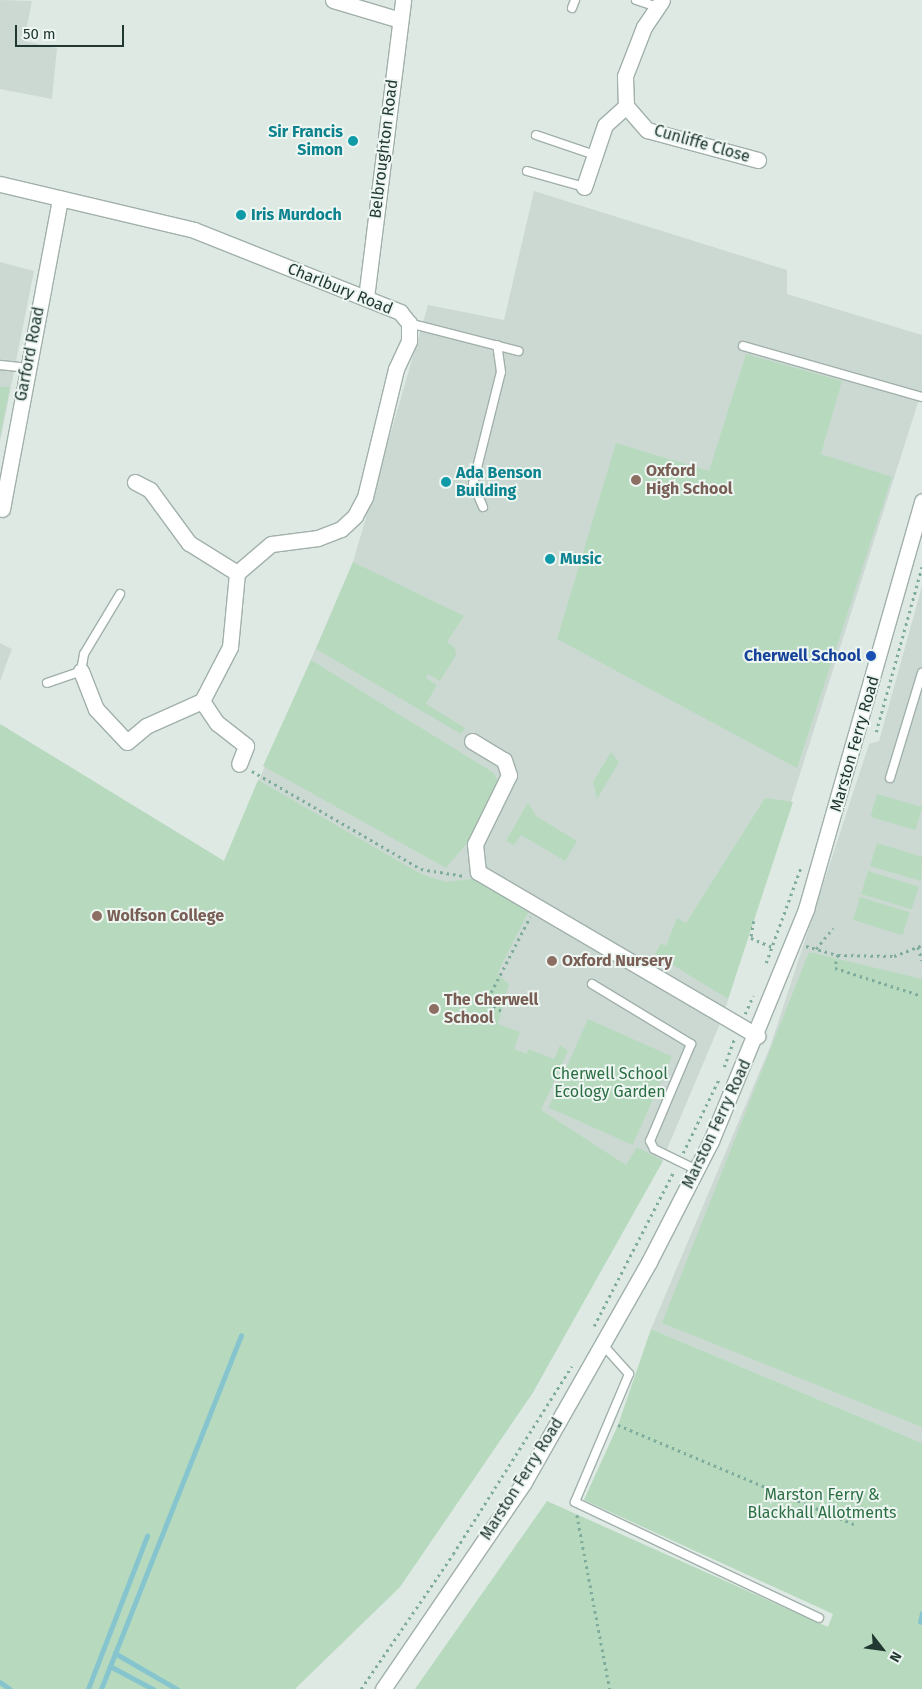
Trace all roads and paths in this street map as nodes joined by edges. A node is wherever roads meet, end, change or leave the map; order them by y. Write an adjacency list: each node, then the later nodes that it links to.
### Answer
1 (333, 0): 7 (street)
2 (403, 0): 7 (street, Belbroughton Road)
3 (575, 0): 6 (lane)
4 (636, 0): 5 (lane)
5 (660, 3): 8 (street)
6 (572, 8)
7 (400, 20): 16 (street, Belbroughton Road)
8 (626, 106): 10 (street); 11 (street, Cunliffe Close)
9 (536, 135): 10 (lane)
10 (592, 154): 14 (street)
11 (758, 160)
12 (527, 172): 14 (lane)
13 (0, 184): 15 (street, Charlbury Road)
14 (584, 187)
15 (60, 198): 16 (street, Charlbury Road); 22 (street, Garford Road)
16 (366, 298): 17 (street, Charlbury Road)
17 (409, 323): 18 (lane); 30 (street, Charlbury Road)
18 (496, 345): 20 (lane); 26 (lane)
19 (743, 346): 23 (lane)
20 (518, 351)
21 (0, 365): 22 (lane)
22 (27, 368): 27 (street, Garford Road)
23 (922, 397)
24 (135, 482): 30 (street)
25 (922, 501): 28 (street, Marston Ferry Road)
26 (483, 507)
27 (2, 509)
28 (920, 521): 59 (street, Marston Ferry Road)
29 (922, 566): 36 (path)
30 (237, 573): 35 (street)
31 (120, 594): 32 (lane)
32 (81, 670): 34 (lane); 35 (street)
33 (922, 673): 40 (lane)
34 (47, 683)
35 (202, 701): 38 (street)
36 (876, 732)
37 (472, 741): 42 (street)
38 (239, 764)
39 (260, 775): 42 (path)
40 (890, 778)
41 (804, 858): 49 (path)
42 (478, 872): 43 (street)
43 (535, 907): 57 (path); 58 (street)
44 (754, 921): 49 (path)
45 (833, 928): 50 (path)
46 (804, 945): 50 (path)
47 (922, 945): 48 (path)
48 (918, 946): 51 (path); 52 (path)
49 (772, 948): 53 (path)
50 (816, 949): 51 (path)
51 (838, 955): 56 (path)
52 (922, 960)
53 (763, 971)
54 (592, 984): 60 (lane)
55 (757, 987): 58 (path)
56 (922, 996)
57 (501, 1012)
58 (738, 1028): 59 (street); 60 (path)
59 (757, 1036): 61 (street, Marston Ferry Road)
60 (679, 1161): 61 (lane); 62 (path)
61 (697, 1170): 63 (street, Marston Ferry Road)
62 (593, 1328)
63 (603, 1345): 65 (lane); 70 (street, Marston Ferry Road)
64 (574, 1361): 69 (path)
65 (612, 1423): 66 (lane); 67 (path)
66 (580, 1507): 68 (lane); 71 (path)
67 (854, 1524)
68 (819, 1618)
69 (361, 1689)
70 (383, 1689)
71 (610, 1689)

